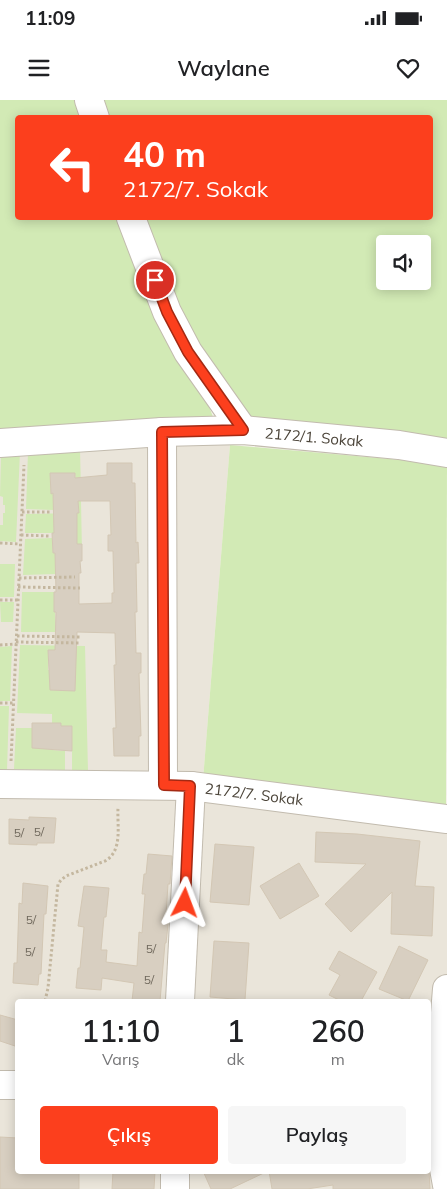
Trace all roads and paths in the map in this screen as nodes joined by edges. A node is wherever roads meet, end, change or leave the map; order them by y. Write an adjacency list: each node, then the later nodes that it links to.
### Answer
1 (89, 100): 2 (street)
2 (94, 115)
3 (132, 220): 4 (street)
4 (243, 430): 5 (street, 2172/1. Sokak); 7 (street, 2172/1. Sokak)
5 (162, 432): 6 (street, 2172/1. Sokak); 29 (street)
6 (12, 443): 8 (path)
7 (447, 453)
8 (22, 512): 9 (path); 10 (path)
9 (51, 512)
10 (21, 535): 11 (path); 13 (path)
11 (49, 536)
12 (0, 542): 13 (path)
13 (20, 544): 15 (path)
14 (75, 577): 15 (path)
15 (19, 578): 16 (path)
16 (18, 587): 17 (path); 19 (path)
17 (80, 588)
18 (0, 600): 19 (path)
19 (18, 600): 20 (path)
20 (16, 636): 21 (path); 22 (path)
21 (82, 637)
22 (16, 643): 23 (path); 24 (path); 26 (path)
23 (81, 643)
24 (0, 644)
25 (0, 703): 26 (path)
26 (14, 703): 27 (path)
27 (5, 784): 28 (street, 2172/7. Sokak)
28 (118, 785): 29 (street, 2172/7. Sokak); 33 (path)
29 (164, 785): 30 (street, 2172/7. Sokak)
30 (190, 786): 31 (street, 2172/7. Sokak); 34 (street)
31 (447, 819)
32 (447, 989): 37 (street)
33 (45, 999)
34 (180, 999)
35 (0, 1085): 36 (street)
36 (15, 1085)
37 (438, 1093): 39 (street)
38 (175, 1174): 40 (street)
39 (447, 1184)
40 (175, 1189)

